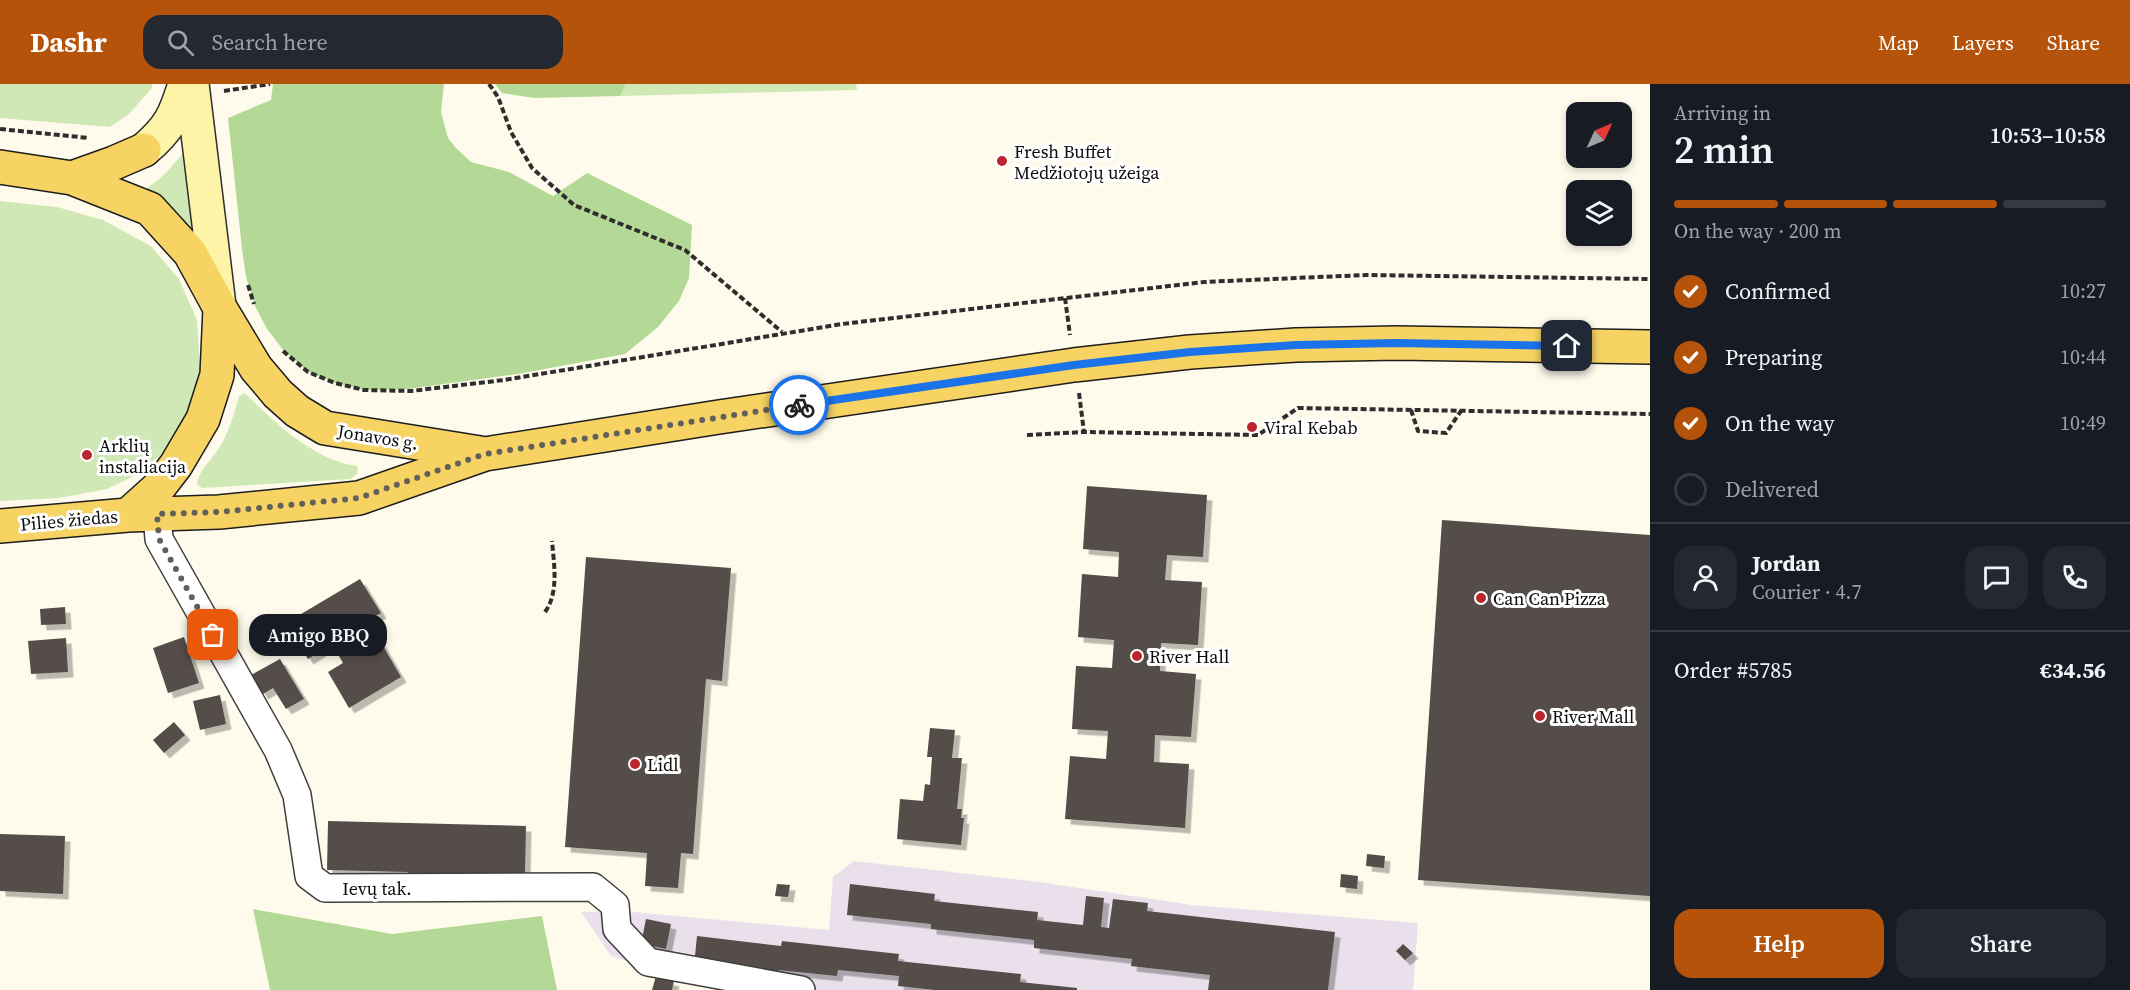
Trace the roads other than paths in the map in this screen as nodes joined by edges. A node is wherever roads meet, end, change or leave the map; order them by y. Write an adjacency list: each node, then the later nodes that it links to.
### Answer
1 (185, 84): 4 (main road)
2 (192, 84): 5 (main road)
3 (0, 167): 4 (main road)
4 (72, 178): 5 (main road)
5 (220, 308): 7 (main road, Jonavos g.); 8 (main road, Pilies žiedas)
6 (1650, 347): 7 (main road, Jonavos g.)
7 (485, 454): 8 (main road, Jonavos g.)
8 (143, 514): 9 (main road, Pilies žiedas); 10 (street, Ievų tak.)
9 (0, 526)
10 (801, 990)

